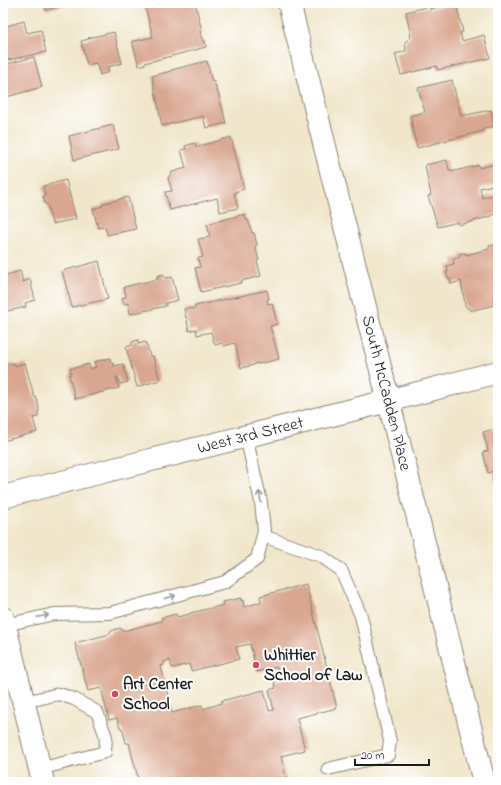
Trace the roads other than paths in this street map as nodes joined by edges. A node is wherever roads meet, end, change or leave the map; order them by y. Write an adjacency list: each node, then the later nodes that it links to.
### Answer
1 (290, 3): 3 (street, South McCadden Place)
2 (498, 372): 3 (street, West 3rd Street)
3 (388, 401): 4 (street, West 3rd Street); 11 (street, South McCadden Place)
4 (246, 436): 5 (street, West 3rd Street); 6 (lane, one-way to 4)
5 (3, 497)
6 (263, 536): 7 (lane, one-way to 6); 9 (lane)
7 (4, 621): 8 (street)
8 (24, 702): 10 (street); 10 (lane)
9 (328, 769)
10 (42, 776)
11 (484, 782)

